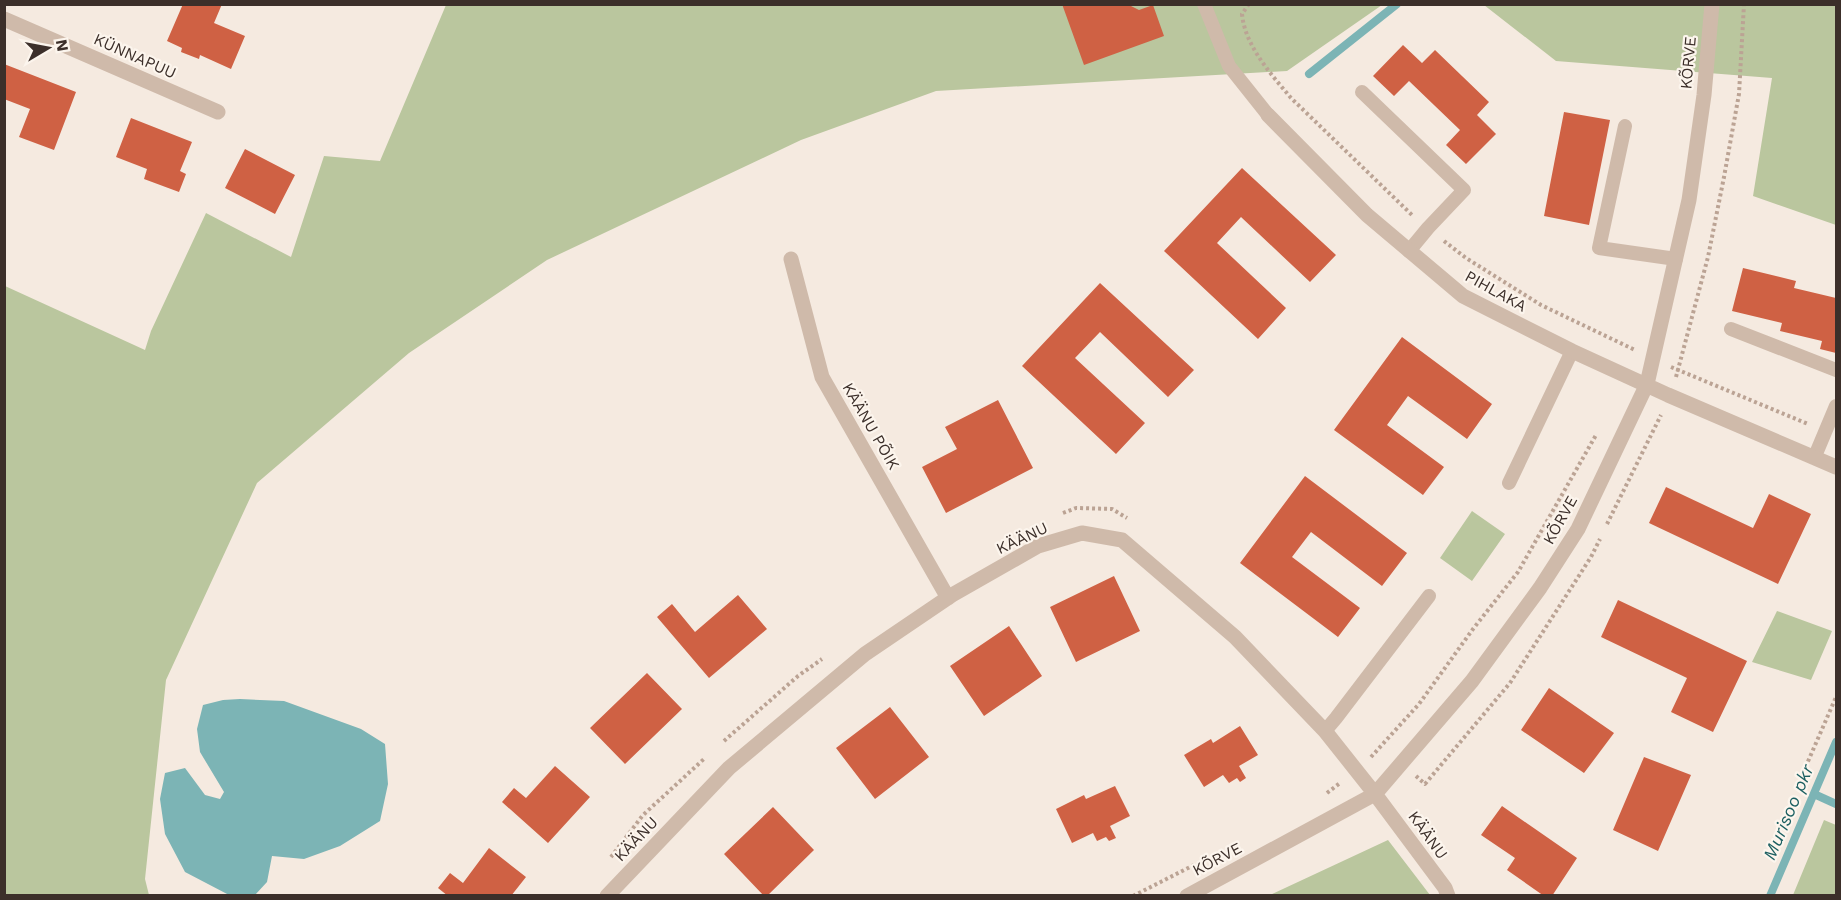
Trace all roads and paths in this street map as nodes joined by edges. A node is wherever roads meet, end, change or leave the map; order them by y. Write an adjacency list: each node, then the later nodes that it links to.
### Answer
1 (1204, 4): 7 (lane, PIHLAKA)
2 (1249, 4): 9 (path)
3 (1712, 4): 11 (street, KÕRVE)
4 (4, 19): 6 (street, KÜNNAPUU)
5 (1362, 92): 9 (lane)
6 (218, 112)
7 (1268, 116): 10 (street, PIHLAKA)
8 (1625, 126): 11 (lane)
9 (1428, 228): 10 (lane); 14 (path)
10 (1409, 251): 15 (street, PIHLAKA)
11 (1676, 259): 16 (street, KÕRVE)
12 (791, 260): 29 (street, KÄÄNU PÕIK)
13 (1731, 329): 17 (lane)
14 (1634, 349): 16 (path); 18 (path)
15 (1572, 351): 18 (street, PIHLAKA); 25 (lane)
16 (1653, 359): 19 (street, KÕRVE); 22 (path)
17 (1836, 370)
18 (1624, 374): 19 (street, PIHLAKA)
19 (1647, 384): 23 (street, PIHLAKA); 39 (street, KÕRVE)
20 (1836, 406): 22 (lane)
21 (1600, 429): 36 (path)
22 (1827, 432): 23 (lane)
23 (1815, 456): 24 (street, PIHLAKA)
24 (1836, 467)
25 (1509, 483)
26 (1056, 517): 27 (path)
27 (1130, 520)
28 (1429, 596): 32 (lane)
29 (948, 598): 32 (street, KÄÄNU); 43 (street, KÄÄNU)
30 (827, 655): 33 (path)
31 (1836, 697): 38 (path)
32 (1325, 731): 37 (street, KÄÄNU)
33 (719, 746)
34 (1366, 747): 36 (path)
35 (710, 753): 41 (path)
36 (1374, 755): 37 (path)
37 (1357, 772): 39 (street, KÄÄNU); 40 (path)
38 (1796, 789)
39 (1375, 794): 45 (street, KÕRVE); 46 (street, KÄÄNU)
40 (1321, 797)
41 (609, 860)
42 (1203, 860): 44 (path)
43 (607, 896)
44 (1133, 896)
45 (1187, 896)
46 (1448, 896)

